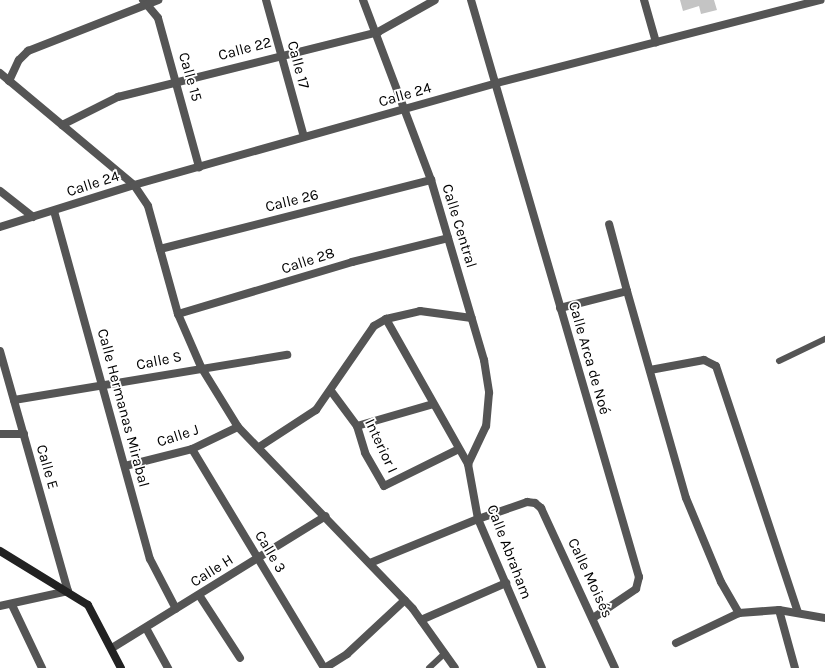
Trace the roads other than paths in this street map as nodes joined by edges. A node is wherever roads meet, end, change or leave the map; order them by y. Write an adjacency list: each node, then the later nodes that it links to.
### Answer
1 (158, 0): 8 (street)
2 (266, 0): 11 (street, Calle 17)
3 (363, 0): 9 (street, Calle Central)
4 (435, 0): 9 (street, Calle 22)
5 (471, 0): 15 (street, Calle Arca de Noé)
6 (644, 0): 10 (street)
7 (821, 0): 10 (street, Calle 24)
8 (146, 2): 13 (street); 14 (street, Calle 15)
9 (378, 32): 11 (street, Calle 22); 16 (street, Calle Central)
10 (656, 42): 15 (street, Calle 24)
11 (281, 54): 14 (street, Calle 22); 18 (street, Calle 17)
12 (0, 73): 13 (street)
13 (9, 81): 17 (street)
14 (177, 82): 17 (street, Calle 22); 19 (street, Calle 15)
15 (497, 83): 16 (street, Calle 24); 30 (street, Calle Arca de Noé)
16 (406, 109): 18 (street, Calle 24); 20 (street, Calle Central)
17 (62, 125): 21 (street)
18 (304, 137): 19 (street, Calle 24)
19 (199, 167): 21 (street, Calle 24)
20 (431, 180): 27 (street, Calle Central); 28 (street, Calle 26)
21 (134, 185): 23 (street, Calle 24); 28 (street)
22 (0, 191): 24 (street)
23 (54, 211): 24 (street, Calle 24); 40 (street, Calle Hermanas Mirabal)
24 (33, 217): 26 (street, Calle 24)
25 (609, 224): 29 (street)
26 (0, 227)
27 (448, 238): 31 (street, Calle 28); 32 (street, Calle Central)
28 (160, 249): 31 (street)
29 (627, 291): 30 (street); 39 (street)
30 (560, 308): 68 (street, Calle Arca de Noé)
31 (178, 314): 38 (street)
32 (472, 318): 33 (street); 51 (street, Calle Central)
33 (386, 319): 41 (street); 43 (street, Calle Abraham)
34 (825, 339): 37 (lane)
35 (0, 351): 42 (street, Calle E)
36 (287, 355): 38 (street, Calle S)
37 (779, 361)
38 (201, 367): 40 (street, Calle S); 45 (street)
39 (650, 370): 66 (street); 67 (street)
40 (103, 386): 42 (street, Calle S); 52 (street, Calle Hermanas Mirabal)
41 (331, 391): 44 (street, Interior I); 48 (street)
42 (14, 400): 47 (street, Calle E)
43 (433, 404): 44 (street); 50 (street, Calle Abraham)
44 (357, 426): 50 (street, Interior I)
45 (238, 427): 48 (street); 49 (street, Calle J)
46 (0, 434): 47 (street)
47 (24, 434): 59 (street, Calle E)
48 (259, 447): 53 (street)
49 (192, 449): 52 (street, Calle J); 56 (street, Calle 3)
50 (457, 450): 51 (street, Calle Abraham)
51 (468, 464): 54 (street, Calle Abraham)
52 (125, 466): 64 (street, Calle Hermanas Mirabal)
53 (326, 516): 56 (street, Calle H); 57 (street)
54 (478, 518): 57 (street); 58 (street, Calle Abraham); 68 (street, Calle Moisés)
55 (0, 551): 59 (street)
56 (257, 559): 60 (street, Calle H); 80 (street, Calle 3)
57 (370, 563): 61 (street)
58 (506, 583): 70 (street); 83 (street, Calle Abraham)
59 (68, 591): 62 (street); 73 (street)
60 (199, 595): 64 (street, Calle H); 75 (street)
61 (405, 600): 70 (street); 80 (street)
62 (12, 605): 63 (street); 77 (street)
63 (0, 606)
64 (176, 609): 71 (street, Calle H)
65 (779, 610): 66 (street); 67 (street); 85 (street)
66 (739, 613): 72 (street)
67 (798, 613): 69 (street)
68 (593, 618): 76 (street, Calle Moisés)
69 (825, 618)
70 (421, 620): 74 (street)
71 (146, 628): 73 (street, Calle H); 79 (street)
72 (676, 643)
73 (112, 648): 78 (street)
74 (445, 653): 81 (lane); 82 (street)
75 (240, 658)
76 (614, 666): 84 (street)
77 (42, 668)
78 (121, 668)
79 (168, 668)
80 (324, 668)
81 (429, 668)
82 (455, 668)
83 (542, 668)
84 (622, 668)
85 (795, 668)

